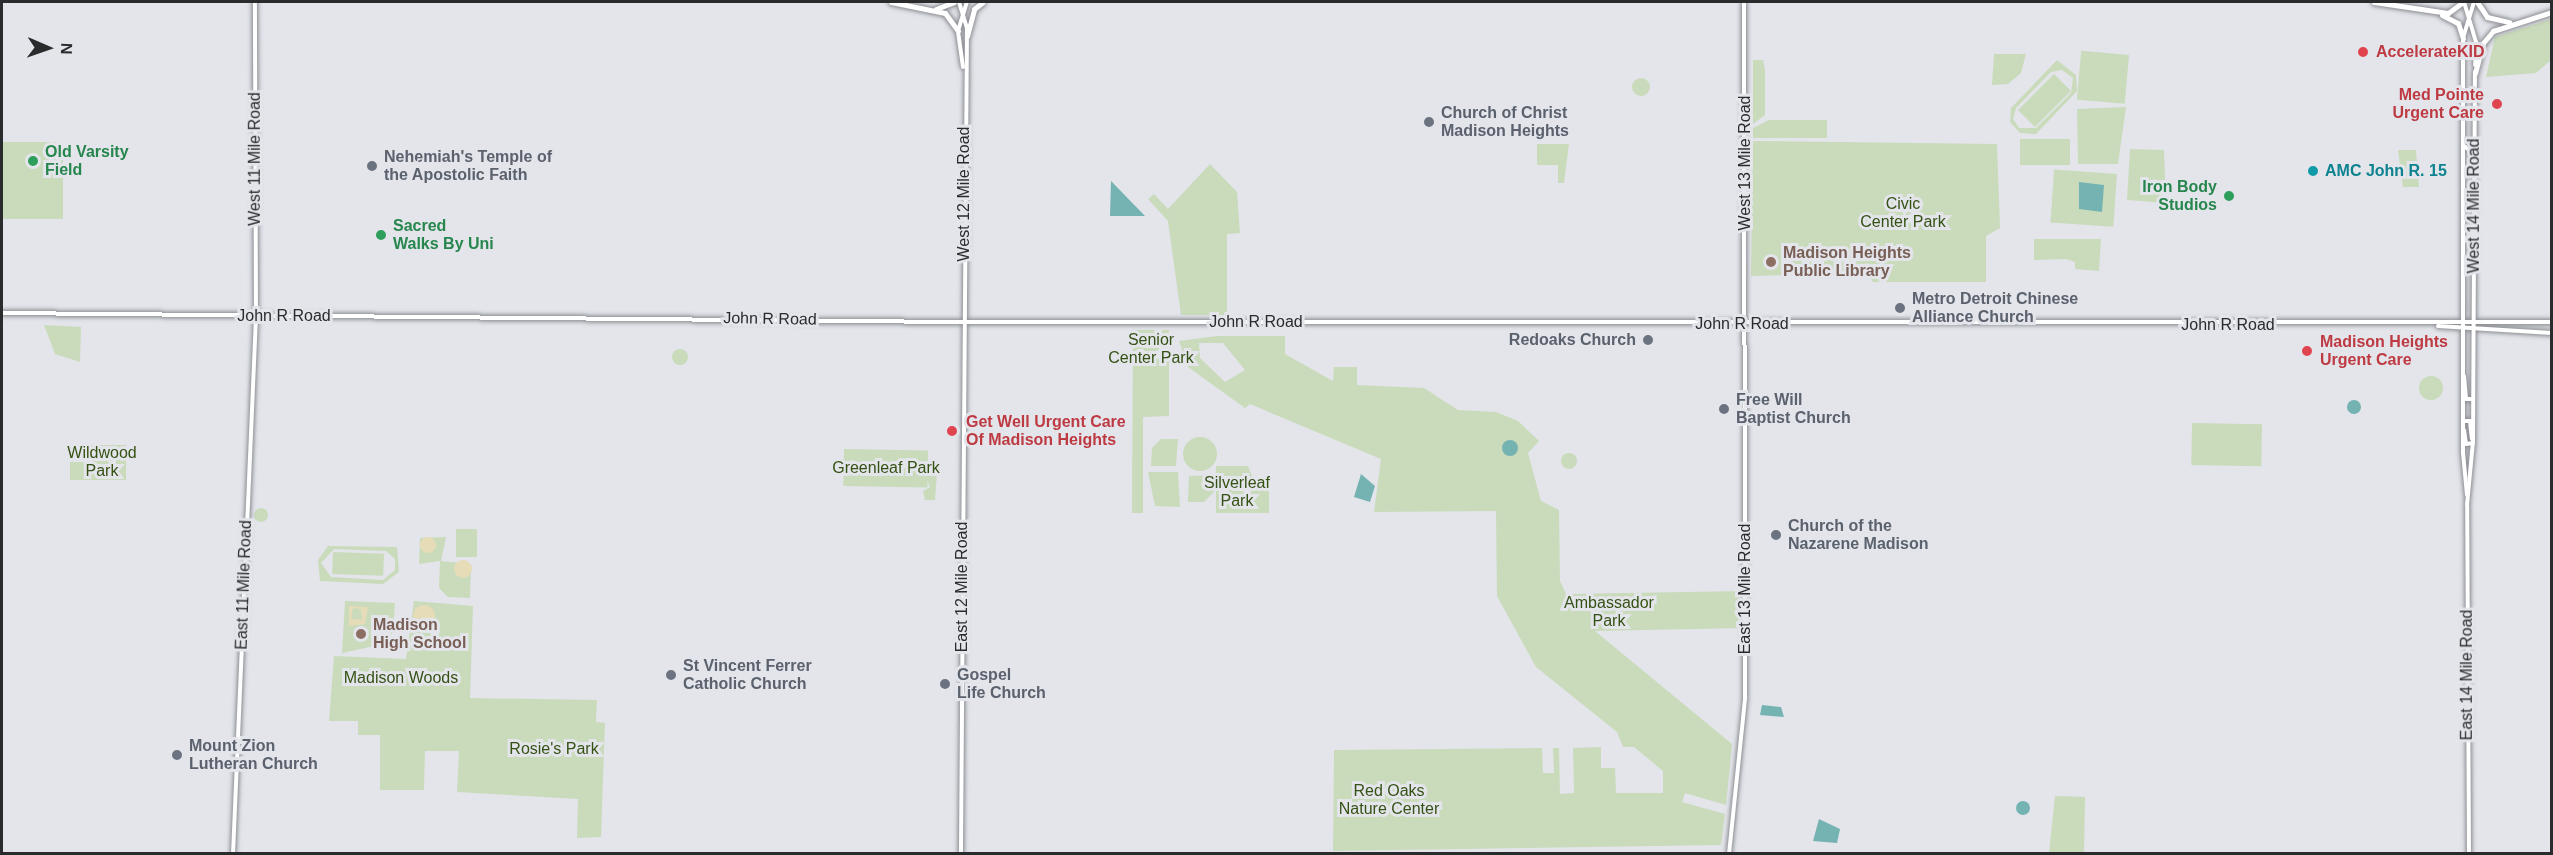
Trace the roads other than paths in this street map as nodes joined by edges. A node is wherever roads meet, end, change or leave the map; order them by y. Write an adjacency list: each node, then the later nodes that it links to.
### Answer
1 (255, 2): 37 (main road, West 11 Mile Road)
2 (891, 2): 11 (highway)
3 (954, 2): 11 (highway)
4 (959, 2): 14 (main road, West 12 Mile Road)
5 (967, 2): 14 (main road, West 12 Mile Road)
6 (983, 2): 18 (highway)
7 (1744, 2): 42 (main road, West 13 Mile Road)
8 (2374, 2): 12 (highway)
9 (2463, 2): 12 (highway); 15 (main road, West 14 Mile Road)
10 (2475, 2): 15 (main road, West 14 Mile Road); 16 (highway)
11 (931, 9): 17 (highway)
12 (2432, 12): 19 (highway)
13 (2552, 12): 16 (highway)
14 (963, 16): 17 (main road, West 12 Mile Road); 18 (main road, West 12 Mile Road)
15 (2469, 20): 19 (main road, West 14 Mile Road); 20 (main road, West 14 Mile Road)
16 (2516, 21): 23 (highway)
17 (958, 31): 22 (main road, West 12 Mile Road)
18 (967, 36): 22 (main road, West 12 Mile Road)
19 (2463, 38): 21 (main road, West 14 Mile Road)
20 (2475, 61): 21 (main road); 23 (main road, West 14 Mile Road)
21 (2464, 62): 24 (main road, West 14 Mile Road)
22 (963, 67): 38 (main road, West 12 Mile Road)
23 (2475, 73): 25 (main road, West 14 Mile Road)
24 (2463, 103): 25 (main road); 26 (main road, West 14 Mile Road)
25 (2474, 106): 27 (main road, West 14 Mile Road)
26 (2464, 135): 27 (main road); 28 (main road, West 14 Mile Road)
27 (2474, 144): 29 (main road, West 14 Mile Road)
28 (2464, 146): 29 (main road); 30 (main road, West 14 Mile Road)
29 (2474, 154): 31 (main road, West 14 Mile Road)
30 (2464, 220): 31 (main road); 32 (main road, West 14 Mile Road)
31 (2474, 227): 33 (main road, West 14 Mile Road)
32 (2463, 255): 33 (main road); 34 (main road, West 14 Mile Road)
33 (2473, 256): 35 (main road, West 14 Mile Road)
34 (2463, 269): 35 (main road); 39 (main road, West 14 Mile Road)
35 (2474, 270): 40 (main road, West 14 Mile Road)
36 (2, 313): 37 (main road, John R Road)
37 (256, 316): 38 (main road, John R Road); 58 (main road, East 11 Mile Road)
38 (964, 321): 42 (main road, John R Road); 59 (main road, East 12 Mile Road)
39 (2464, 322): 40 (main road, John R Road); 44 (main road, John R Road); 45 (main road, East 14 Mile Road)
40 (2474, 322): 41 (main road, John R Road); 46 (main road, East 14 Mile Road)
41 (2497, 322): 43 (main road, John R Road); 47 (main road)
42 (1745, 324): 44 (main road, John R Road); 60 (main road, East 13 Mile Road)
43 (2552, 324): 49 (main road)
44 (2438, 326): 45 (main road, John R Road)
45 (2464, 332): 46 (main road, John R Road); 50 (main road, East 14 Mile Road)
46 (2473, 332): 47 (main road, John R Road); 51 (main road, East 14 Mile Road)
47 (2492, 332): 49 (main road, John R Road)
48 (2552, 333): 49 (main road, John R Road)
49 (2543, 334)
50 (2463, 375): 51 (main road); 52 (main road, East 14 Mile Road)
51 (2473, 399): 54 (main road, East 14 Mile Road)
52 (2463, 421): 53 (main road, East 14 Mile Road); 54 (main road)
53 (2463, 429): 54 (main road); 55 (main road, East 14 Mile Road)
54 (2473, 442): 56 (main road, East 14 Mile Road)
55 (2463, 453): 56 (main road); 57 (main road, East 14 Mile Road)
56 (2472, 471): 57 (main road, East 14 Mile Road)
57 (2467, 496): 61 (main road, East 14 Mile Road)
58 (233, 854)
59 (962, 854)
60 (1729, 854)
61 (2469, 854)

